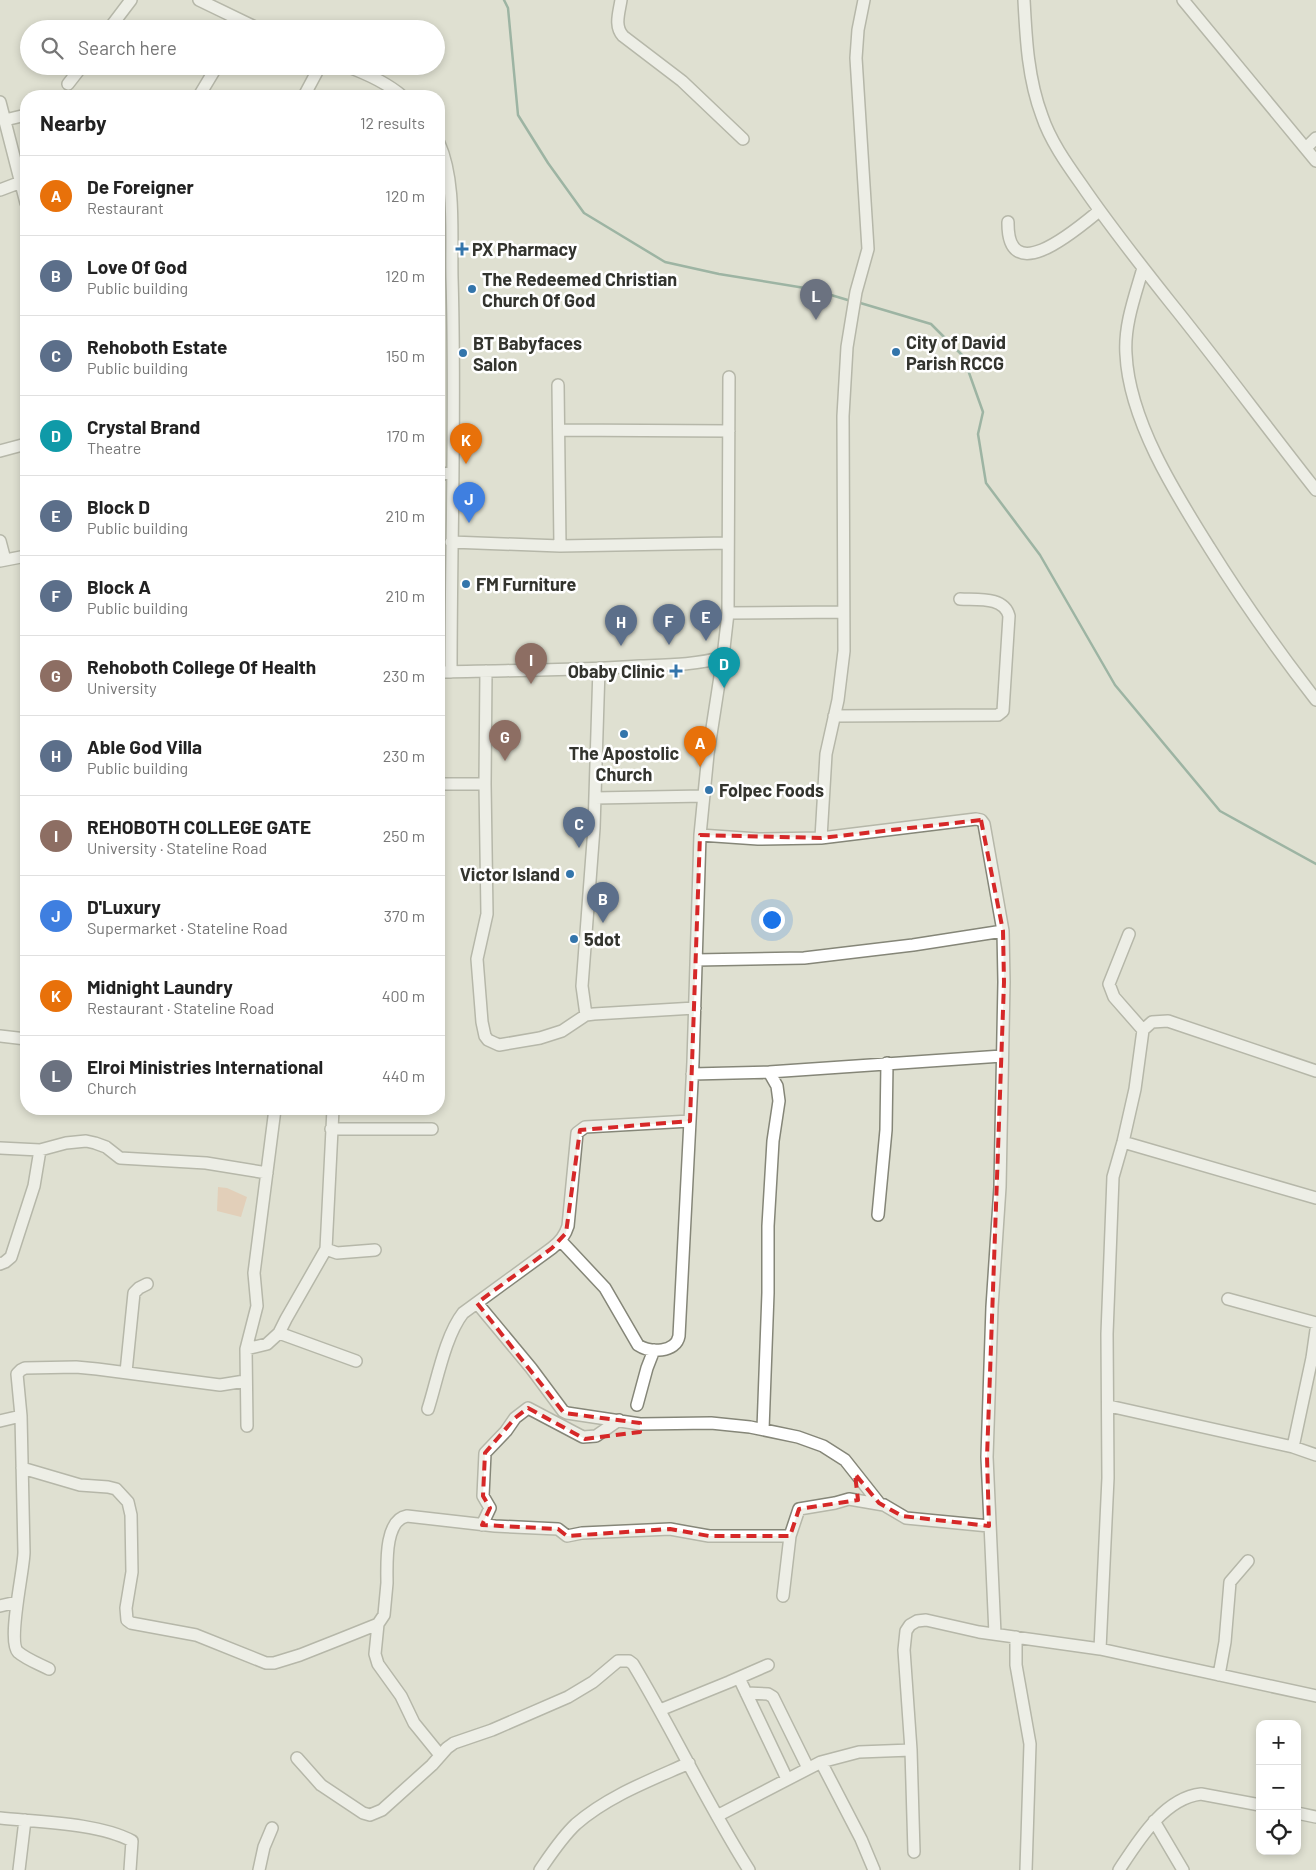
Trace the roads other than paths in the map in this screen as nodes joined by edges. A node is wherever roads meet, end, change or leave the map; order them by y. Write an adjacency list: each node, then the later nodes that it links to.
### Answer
1 (131, 0): 7 (street)
2 (199, 0): 8 (street)
3 (622, 0): 21 (street)
4 (864, 0): 47 (street)
5 (1024, 0): 28 (street)
6 (1183, 0): 22 (street)
7 (117, 20)
8 (233, 20)
9 (75, 75): 13 (street)
10 (212, 75): 14 (street)
11 (315, 75): 15 (street)
12 (368, 75): 16 (street)
13 (68, 84)
14 (203, 90)
15 (307, 90)
16 (394, 90)
17 (0, 102): 19 (street)
18 (20, 116): 19 (street)
19 (5, 120): 25 (street)
20 (1316, 138): 22 (street)
21 (743, 139)
22 (1306, 148): 24 (street)
23 (445, 156): 37 (street)
24 (1316, 161)
25 (20, 178)
26 (20, 182): 27 (street)
27 (0, 190)
28 (1099, 211): 29 (street); 30 (street)
29 (1008, 222)
30 (1143, 268): 39 (street); 54 (street)
31 (730, 377): 34 (street)
32 (558, 385): 33 (street)
33 (559, 430): 34 (street); 43 (street)
34 (729, 431): 42 (street)
35 (20, 446): 36 (street)
36 (0, 451)
37 (452, 473): 38 (street); 41 (street)
38 (445, 474)
39 (1316, 490)
40 (0, 541): 45 (street)
41 (451, 542): 43 (street); 53 (street)
42 (728, 543): 43 (street); 48 (street)
43 (560, 546)
44 (20, 557): 45 (street)
45 (2, 560)
46 (960, 599): 55 (street)
47 (843, 612): 48 (street); 55 (street)
48 (728, 613): 49 (street)
49 (723, 657): 50 (street); 58 (street)
50 (599, 668): 51 (street); 59 (street)
51 (486, 671): 53 (street); 57 (street)
52 (445, 672): 53 (street)
53 (451, 672)
54 (1316, 700)
55 (834, 716): 61 (street)
56 (445, 784): 57 (street)
57 (485, 784): 66 (street)
58 (704, 796): 59 (street); 60 (street)
59 (595, 798): 66 (street)
60 (700, 835): 61 (street); 64 (street)
61 (821, 838): 62 (street)
62 (1003, 931): 64 (street); 70 (street)
63 (1130, 934): 67 (street)
64 (696, 960): 65 (street)
65 (695, 1008): 66 (street); 74 (street)
66 (586, 1016)
67 (1143, 1030): 72 (street); 80 (street)
68 (0, 1036): 69 (street)
69 (20, 1038)
70 (1002, 1056): 71 (street); 116 (street)
71 (887, 1063): 73 (street); 85 (street)
72 (1316, 1071)
73 (768, 1072): 74 (street); 108 (street)
74 (692, 1074): 77 (street)
75 (274, 1115): 83 (street)
76 (332, 1115): 78 (street)
77 (690, 1121): 86 (street); 97 (street)
78 (331, 1129): 79 (street); 87 (street)
79 (432, 1129)
80 (1123, 1142): 84 (street); 102 (street)
81 (0, 1148): 82 (street)
82 (40, 1150): 83 (street); 89 (street)
83 (267, 1173): 96 (street)
84 (1316, 1198)
85 (878, 1214)
86 (560, 1241): 92 (street); 97 (street)
87 (326, 1249): 88 (street); 95 (street)
88 (375, 1250)
89 (0, 1264)
90 (147, 1284): 99 (street)
91 (1228, 1299): 93 (street)
92 (477, 1303): 103 (street); 105 (street)
93 (1316, 1323)
94 (1316, 1330): 109 (street)
95 (280, 1333): 96 (street); 98 (street)
96 (246, 1349): 100 (street)
97 (654, 1350): 101 (street)
98 (356, 1361)
99 (126, 1372): 100 (street); 104 (street)
100 (245, 1381): 107 (street)
101 (637, 1405)
102 (1109, 1406): 109 (street); 125 (street)
103 (428, 1409)
104 (21, 1416): 106 (street); 111 (street)
105 (618, 1420): 108 (street); 115 (street)
106 (0, 1421)
107 (248, 1426)
108 (763, 1429): 112 (street)
109 (1293, 1447): 110 (street)
110 (1316, 1455)
111 (22, 1468): 120 (street); 122 (street)
112 (855, 1474): 113 (street); 114 (street)
113 (858, 1500): 114 (street); 117 (street)
114 (879, 1503): 116 (street)
115 (482, 1525): 117 (street); 122 (street)
116 (989, 1526): 123 (street)
117 (790, 1536): 119 (street)
118 (1248, 1561): 128 (street)
119 (783, 1596)
120 (17, 1602): 121 (street); 127 (street)
121 (0, 1606)
122 (378, 1624): 134 (street)
123 (995, 1634): 124 (street); 133 (street)
124 (1016, 1637): 125 (street); 155 (street)
125 (1100, 1649): 128 (street)
126 (768, 1665): 129 (street)
127 (49, 1669)
128 (1219, 1675): 131 (street)
129 (739, 1678): 130 (street); 132 (street)
130 (746, 1693): 138 (street); 139 (street)
131 (1316, 1696)
132 (660, 1710): 134 (street); 137 (street)
133 (911, 1750): 136 (street); 148 (street)
134 (440, 1755): 135 (street)
135 (297, 1758)
136 (821, 1762): 138 (street); 154 (street)
137 (689, 1763): 142 (street); 153 (street)
138 (808, 1768): 139 (street)
139 (787, 1779): 142 (street)
140 (1256, 1804): 146 (street)
141 (1301, 1814): 143 (street)
142 (717, 1816): 149 (street)
143 (1316, 1817)
144 (0, 1818): 145 (street)
145 (25, 1820): 150 (street); 151 (street)
146 (1154, 1821): 156 (street); 157 (street)
147 (272, 1828): 152 (street)
148 (914, 1852)
149 (746, 1869)
150 (19, 1870)
151 (130, 1870)
152 (259, 1870)
153 (540, 1870)
154 (874, 1870)
155 (1026, 1870)
156 (1119, 1870)
157 (1183, 1870)

